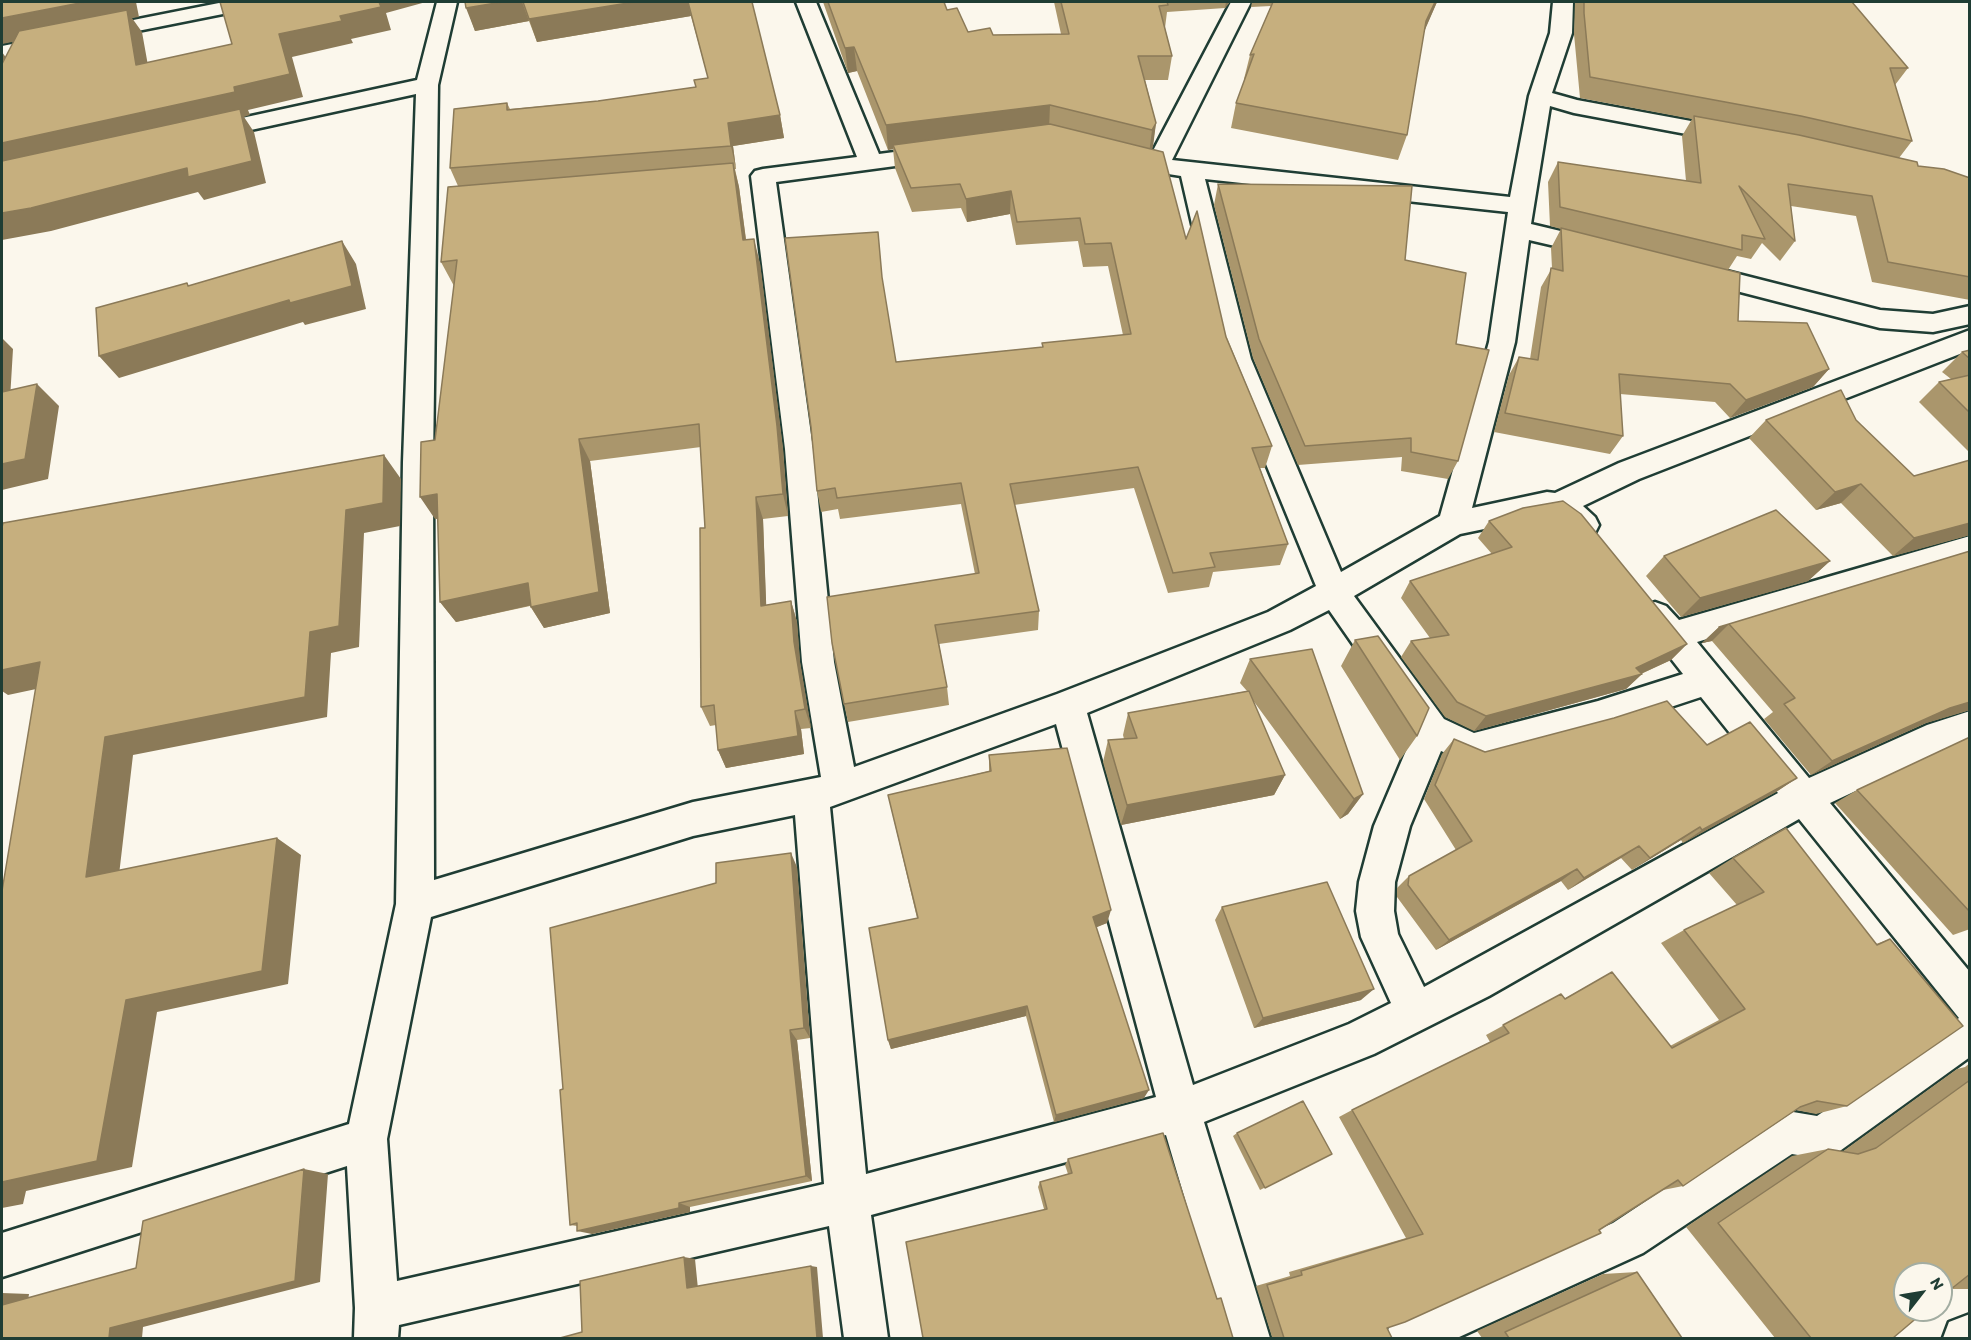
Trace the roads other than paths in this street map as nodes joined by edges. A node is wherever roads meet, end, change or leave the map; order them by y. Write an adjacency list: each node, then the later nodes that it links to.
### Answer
1 (447, 2): 7 (street)
2 (806, 2): 12 (street)
3 (1241, 2): 13 (street)
4 (1563, 2): 8 (street)
5 (244, 3): 6 (street)
6 (14, 56)
7 (427, 85): 9 (street); 32 (street)
8 (1539, 96): 10 (street); 14 (street)
9 (187, 137)
10 (1750, 139)
11 (966, 149): 12 (street)
12 (871, 162): 30 (street)
13 (1191, 169): 14 (street); 23 (street)
14 (1520, 218): 15 (street); 20 (street)
15 (1619, 254)
16 (1675, 267): 17 (street)
17 (1970, 315)
18 (1970, 339): 19 (street)
19 (1558, 505): 20 (street); 21 (street)
20 (1453, 523): 23 (street)
21 (1602, 548)
22 (1970, 548): 25 (street)
23 (1334, 592): 27 (street); 29 (street)
24 (1637, 592): 25 (street)
25 (1672, 636): 26 (street)
26 (1708, 680): 29 (street); 31 (street)
27 (1068, 705): 30 (street); 36 (street)
28 (1970, 726): 31 (street)
29 (1432, 730): 34 (street)
30 (825, 792): 32 (street); 38 (street)
31 (1804, 797): 33 (street); 34 (street)
32 (415, 904): 37 (street)
33 (1970, 1002)
34 (1415, 1012): 36 (street)
35 (1970, 1033): 44 (street)
36 (1180, 1112): 38 (street); 43 (street)
37 (366, 1139): 39 (street); 40 (street)
38 (847, 1200): 40 (street); 42 (street)
39 (2, 1255)
40 (376, 1323)
41 (1970, 1336): 45 (street)
42 (866, 1338)
43 (1248, 1338)
44 (1407, 1338)
45 (1965, 1338)

